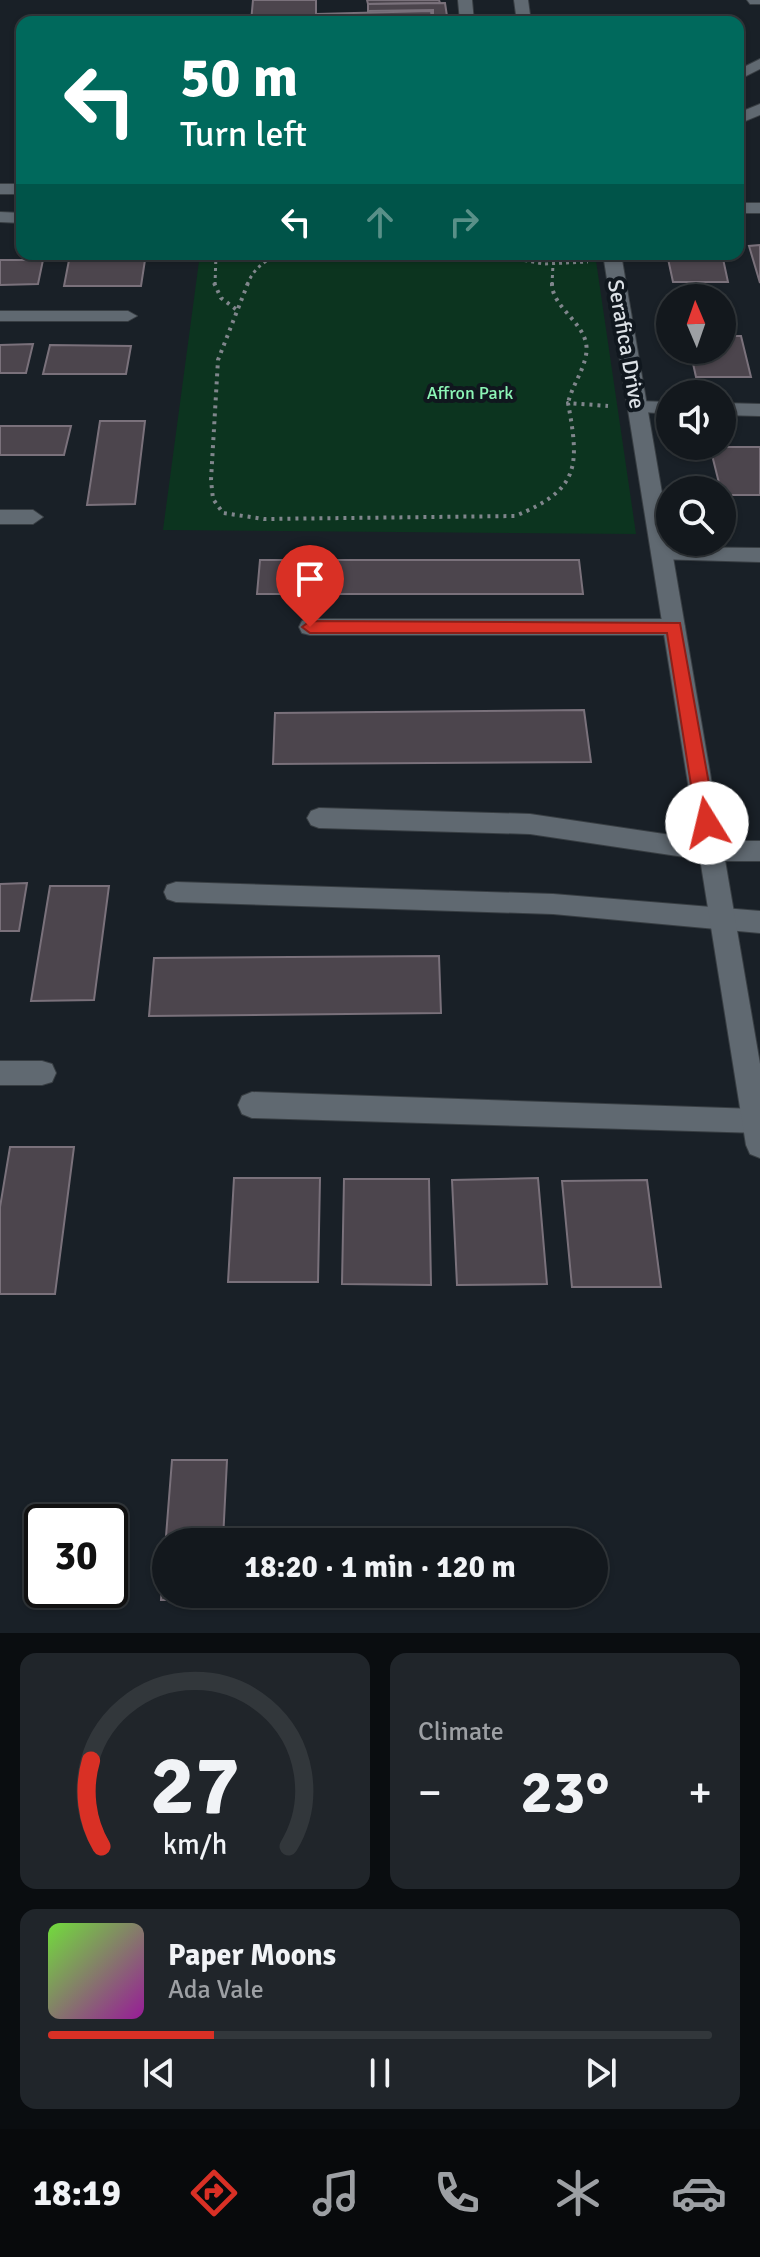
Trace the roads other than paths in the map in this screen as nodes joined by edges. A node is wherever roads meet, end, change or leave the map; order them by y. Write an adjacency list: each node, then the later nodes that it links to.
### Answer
1 (612, 260): 4 (street, Serafica Drive)
2 (0, 316): 3 (street)
3 (128, 316)
4 (637, 407): 5 (street); 10 (street, Serafica Drive)
5 (656, 408)
6 (736, 409): 7 (street)
7 (760, 410)
8 (0, 517): 9 (street)
9 (33, 517)
10 (656, 519)
11 (736, 555): 12 (street)
12 (760, 555)
13 (662, 556): 15 (street, Serafica Drive)
14 (310, 627): 15 (street)
15 (674, 627): 17 (street, Serafica Drive)
16 (319, 818): 17 (street)
17 (711, 851): 18 (street); 20 (street, Serafica Drive)
18 (760, 851)
19 (176, 892): 20 (street)
20 (723, 920): 21 (street); 25 (street, Serafica Drive)
21 (760, 922)
22 (0, 1073): 23 (street)
23 (42, 1073)
24 (252, 1105): 25 (street)
25 (758, 1133)

